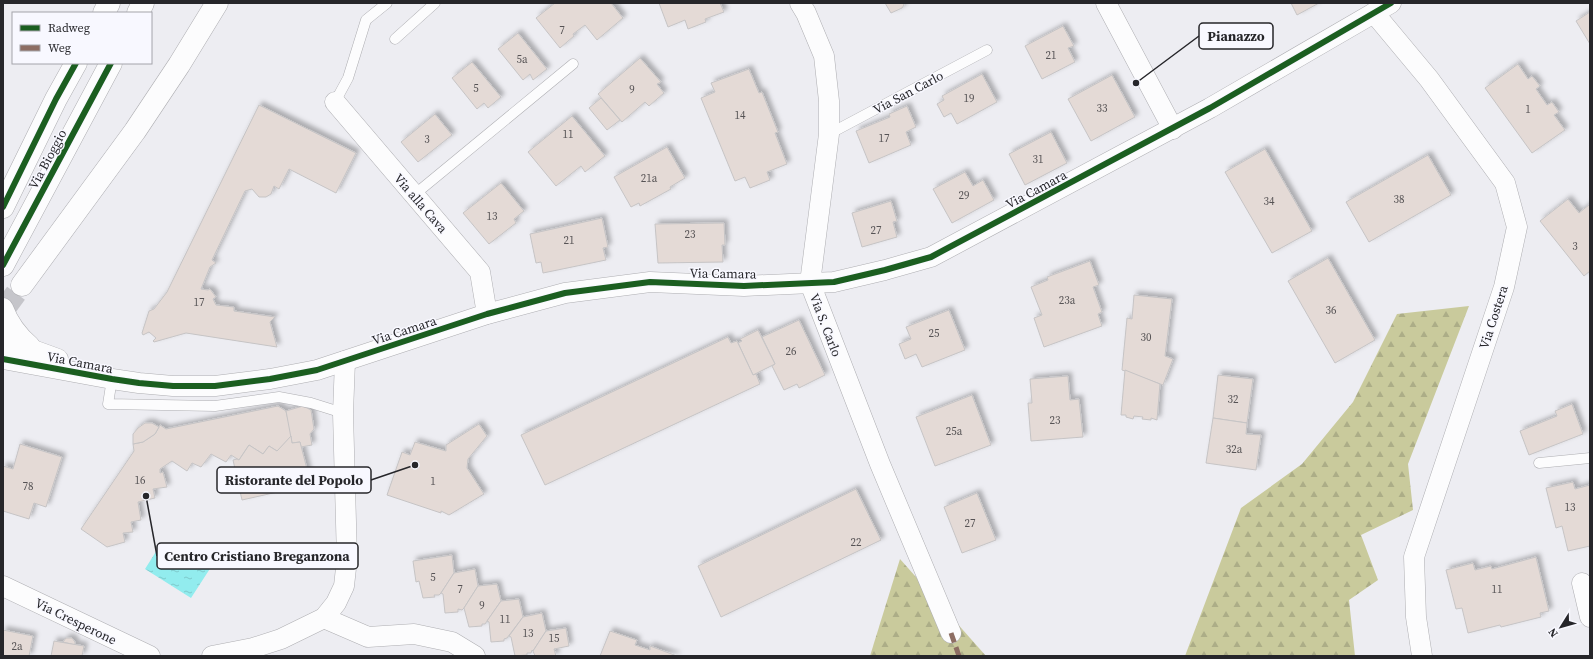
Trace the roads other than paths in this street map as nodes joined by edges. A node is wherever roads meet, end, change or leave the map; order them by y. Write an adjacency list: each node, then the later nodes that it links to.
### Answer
1 (109, 3): 9 (main road)
2 (143, 3): 10 (main road)
3 (217, 3): 25 (main road)
4 (387, 3): 17 (lane)
5 (435, 3): 11 (lane)
6 (800, 3): 19 (street, Via S. Carlo)
7 (1106, 3): 18 (street)
8 (1383, 8): 18 (street, Via Camara); 44 (street, Via Costera)
9 (104, 12)
10 (138, 12)
11 (395, 39)
12 (987, 50): 19 (lane, Via San Carlo)
13 (75, 64): 16 (main road, Via Bioggio)
14 (110, 64): 23 (main road, Via Bioggio)
15 (573, 64): 21 (lane)
16 (56, 99): 20 (main road); 22 (main road, Via Bioggio)
17 (335, 102): 21 (street, Via alla Cava)
18 (1173, 129): 24 (street, Via Camara)
19 (829, 134): 24 (street, Via S. Carlo)
20 (3, 184)
21 (414, 195): 27 (street, Via alla Cava)
22 (3, 207)
23 (3, 265)
24 (810, 283): 27 (street, Via Camara); 40 (street, Via S. Carlo)
25 (22, 285)
26 (3, 308): 29 (street)
27 (487, 314): 31 (street, Via Camara)
28 (3, 339): 29 (street, Via Camara)
29 (34, 350): 32 (street, Via Camara)
30 (3, 359): 32 (street, Via Camara)
31 (345, 361): 32 (street, Via Camara); 33 (street)
32 (112, 379): 33 (lane)
33 (343, 413): 39 (street)
34 (1590, 458): 35 (lane)
35 (1539, 463)
36 (1582, 583): 38 (street)
37 (3, 586): 41 (street, Via Cresperone)
38 (1590, 616)
39 (324, 618): 42 (street); 43 (street)
40 (951, 633)
41 (150, 656)
42 (212, 656)
43 (475, 656)
44 (1422, 656)

